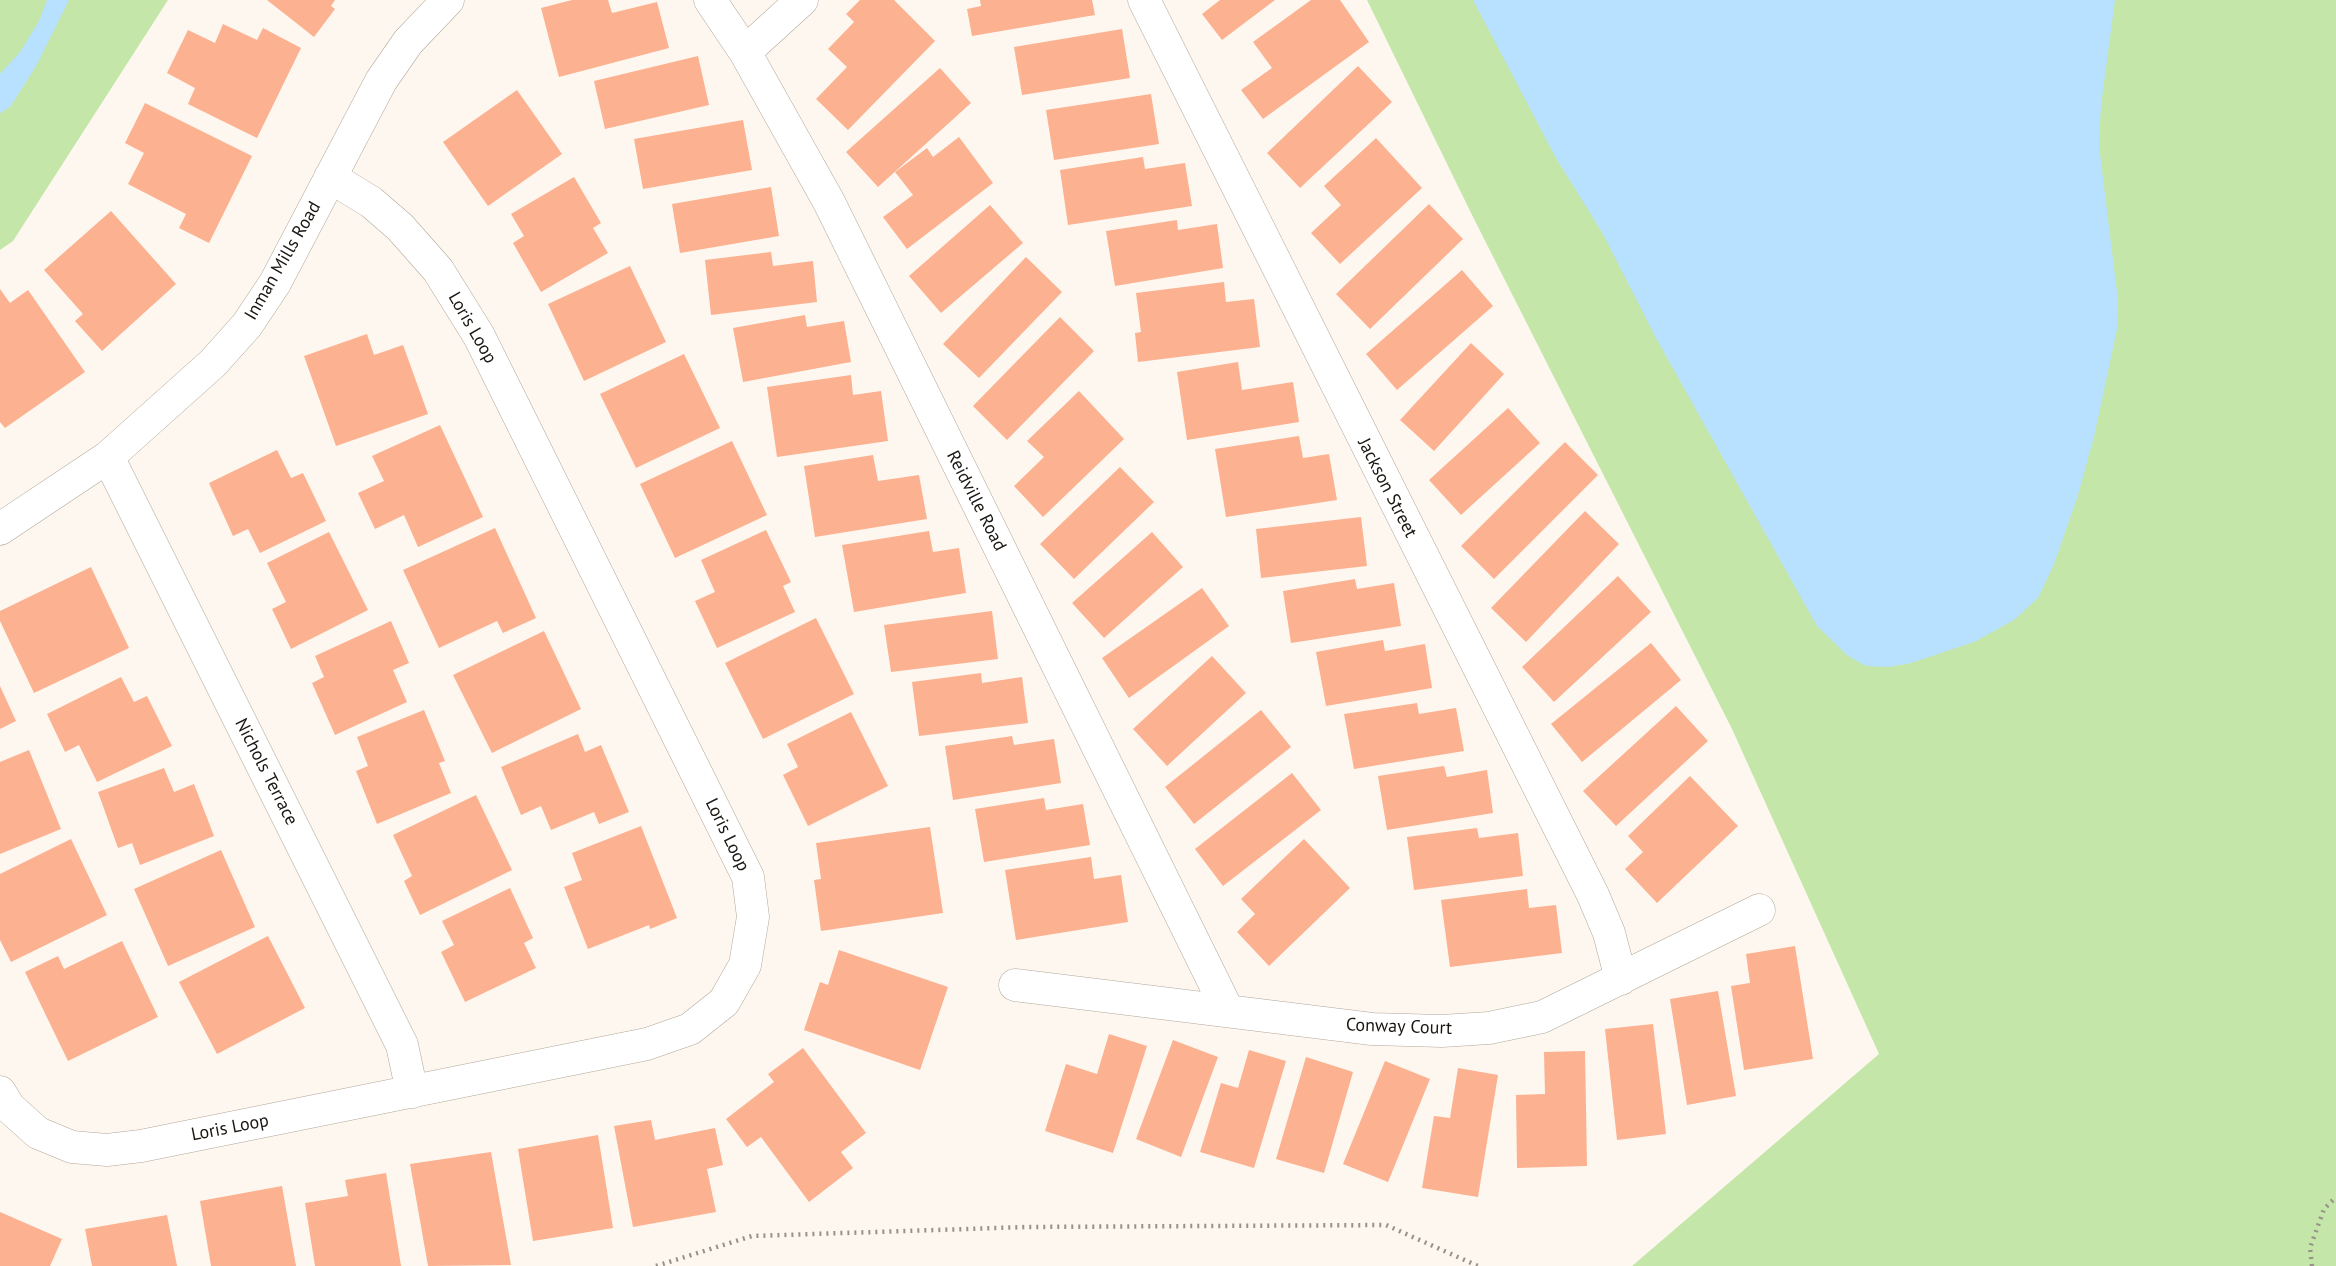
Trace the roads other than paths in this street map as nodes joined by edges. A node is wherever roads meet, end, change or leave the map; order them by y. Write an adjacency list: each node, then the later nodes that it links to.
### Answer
1 (448, 0): 6 (street, Inman Mills Road)
2 (710, 0): 5 (street, Reidville Road)
3 (802, 0): 5 (street)
4 (1144, 0): 10 (street, Jackson Street)
5 (745, 52): 12 (street, Reidville Road)
6 (330, 177): 7 (street, Inman Mills Road); 14 (street, Loris Loop)
7 (108, 457): 8 (street, Inman Mills Road); 14 (street, Nichols Terrace)
8 (0, 529)
9 (1759, 910): 10 (street, Conway Court)
10 (1621, 979): 12 (street, Conway Court)
11 (1014, 985): 12 (street, Conway Court)
12 (1228, 1011)
13 (0, 1092): 14 (street, Loris Loop)
14 (412, 1092)

